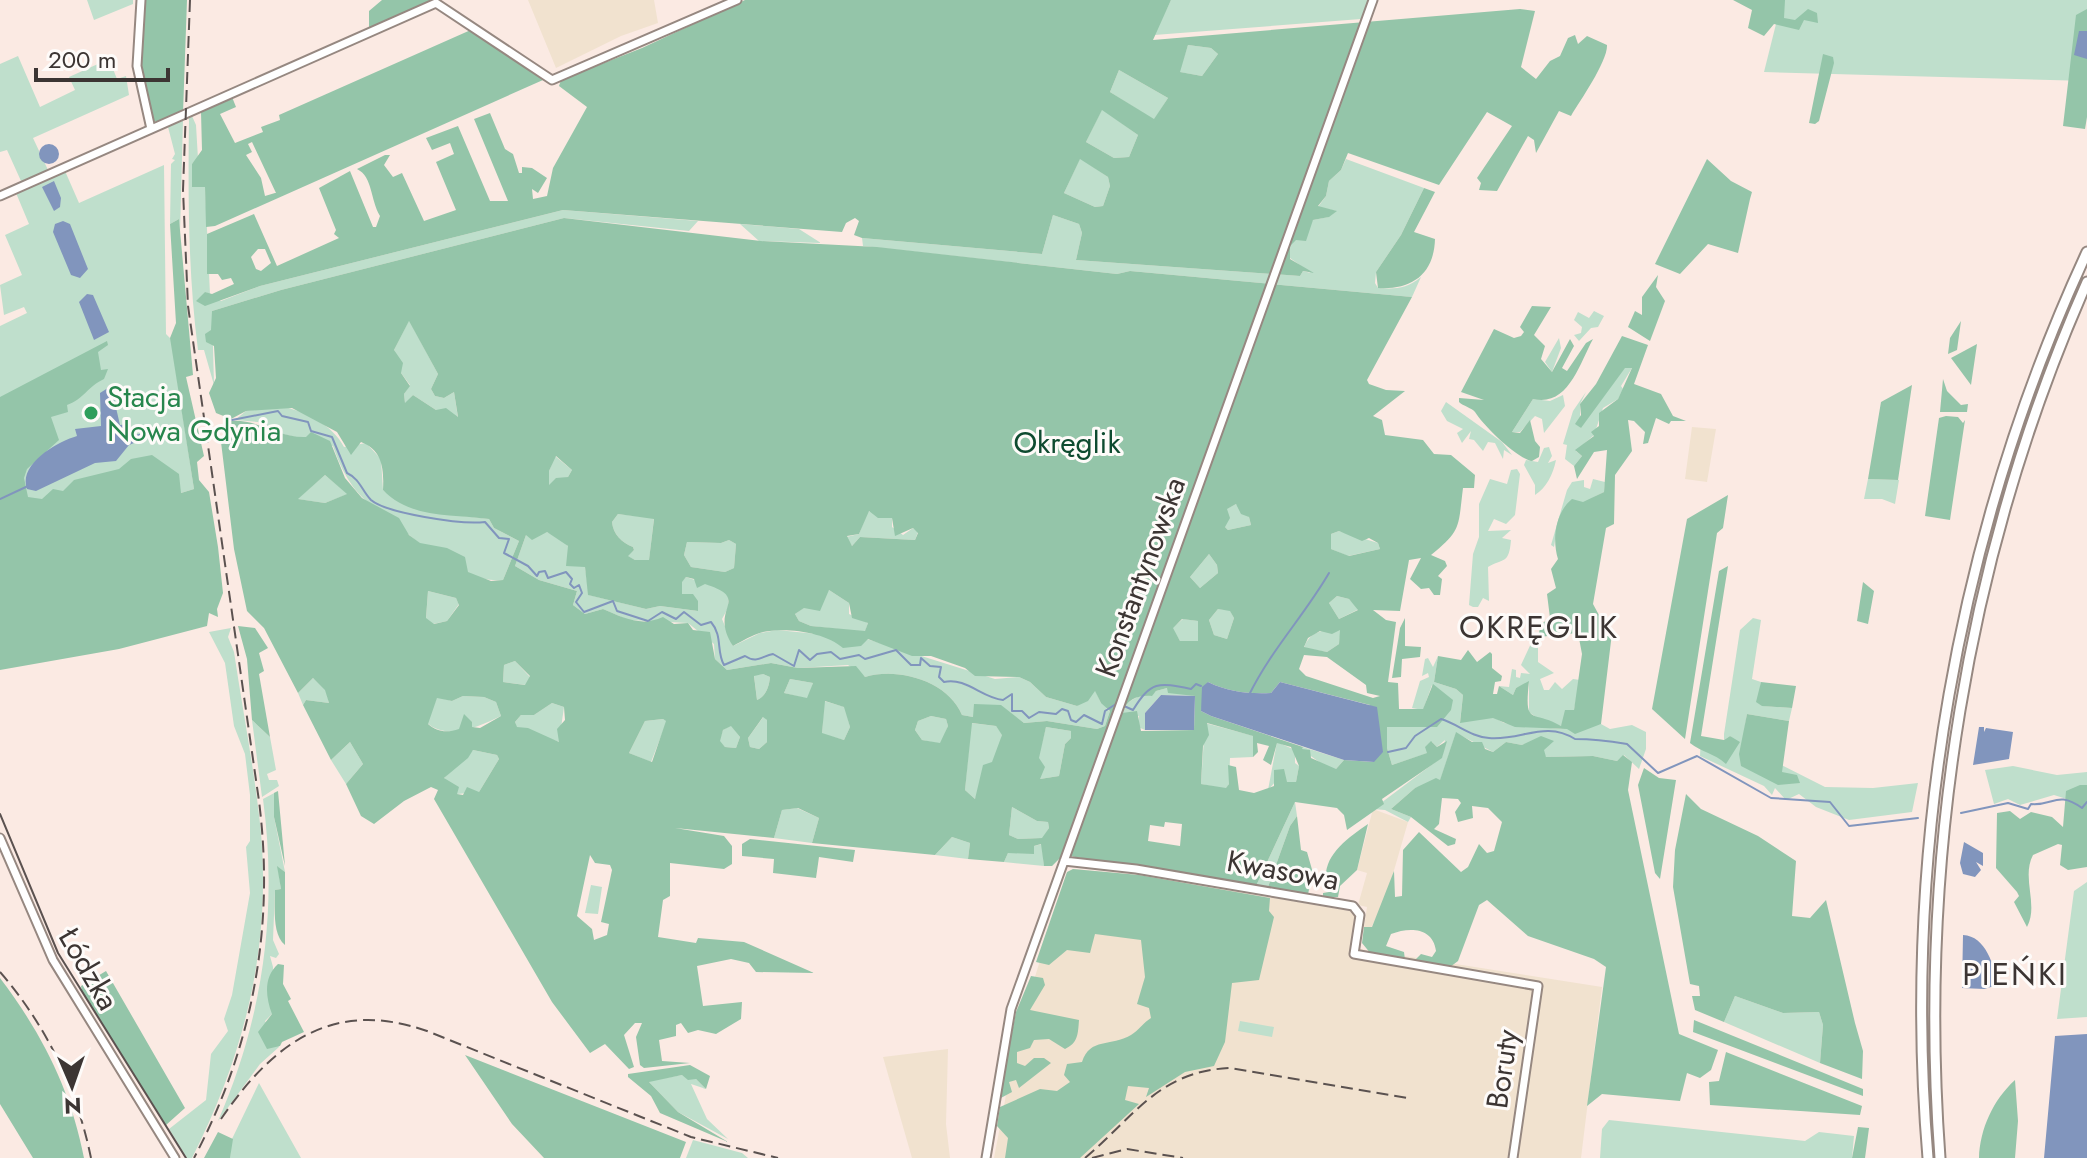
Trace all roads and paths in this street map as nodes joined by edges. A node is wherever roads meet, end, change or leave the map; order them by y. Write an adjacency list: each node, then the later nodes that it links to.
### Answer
1 (141, 0): 4 (street)
2 (737, 0): 4 (street)
3 (1373, 0): 9 (street, Konstantynowska)
4 (151, 129): 5 (street)
5 (0, 196)
6 (2087, 252): 14 (highway)
7 (2087, 282): 15 (highway)
8 (0, 838): 11 (street, Łódzka)
9 (1064, 861): 10 (street, Kwasowa); 12 (street, Konstantynowska)
10 (1538, 986): 13 (street, Boruty)
11 (175, 1158)
12 (986, 1158)
13 (1513, 1158)
14 (1928, 1158)
15 (1940, 1158)

